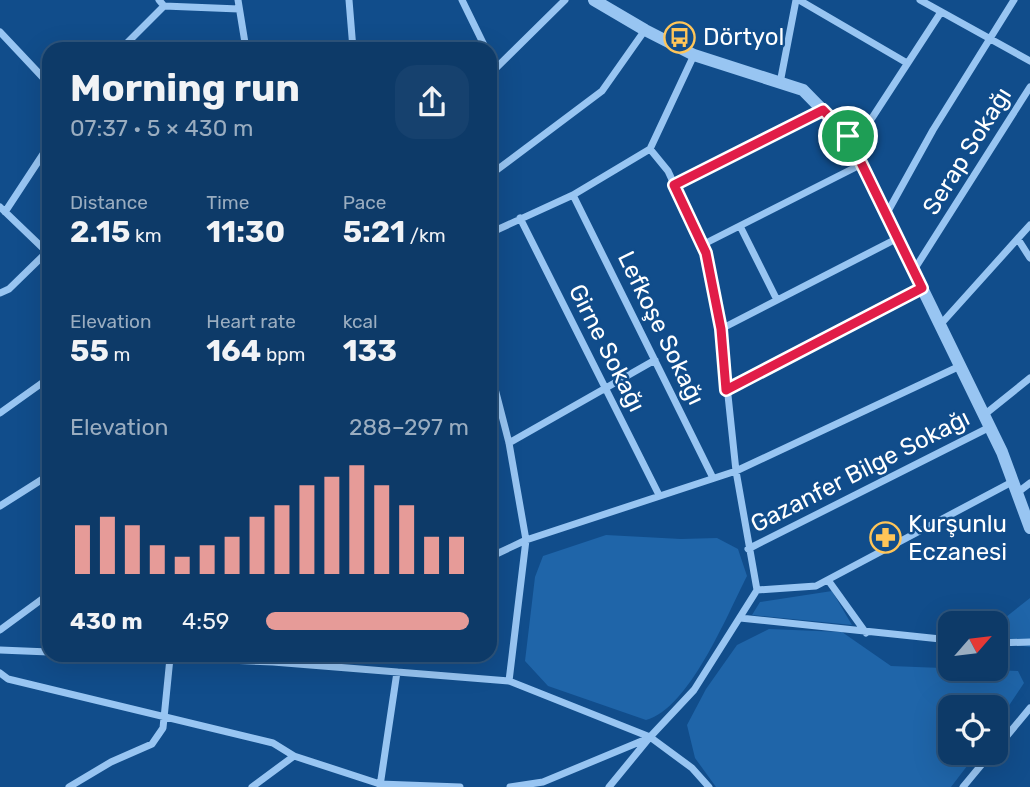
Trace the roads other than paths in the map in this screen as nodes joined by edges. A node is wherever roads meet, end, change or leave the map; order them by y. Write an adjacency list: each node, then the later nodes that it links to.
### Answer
1 (238, 0): 11 (street)
2 (349, 0): 18 (street)
3 (462, 0): 19 (street)
4 (565, 0): 23 (street)
5 (594, 0): 13 (street)
6 (610, 0): 13 (street)
7 (798, 0): 22 (street); 25 (street)
8 (920, 0): 12 (street)
9 (1014, 0): 15 (street)
10 (162, 3): 11 (street); 16 (street)
11 (239, 9): 17 (street)
12 (941, 12): 15 (street); 22 (street)
13 (645, 30): 20 (street); 32 (street)
14 (0, 32): 24 (street)
15 (990, 40): 21 (street); 36 (street)
16 (127, 42)
17 (245, 42)
18 (352, 42)
19 (483, 42)
20 (694, 55): 25 (street); 29 (street)
21 (1030, 61)
22 (907, 63): 28 (street)
23 (497, 67)
24 (42, 76)
25 (780, 83): 27 (street)
26 (1030, 87): 47 (street, Serap Sokağı)
27 (823, 110): 28 (street); 33 (street)
28 (848, 136): 31 (street)
29 (650, 149): 33 (street); 34 (street)
30 (42, 155): 35 (street)
31 (862, 164): 36 (street); 39 (street)
32 (497, 170)
33 (674, 185): 43 (street)
34 (573, 195): 37 (street); 53 (street, Lefkoşe Sokağı)
35 (2, 209): 44 (street)
36 (887, 213): 41 (street)
37 (520, 218): 40 (street); 57 (street, Girne Sokağı)
38 (1030, 225): 42 (street)
39 (740, 226): 43 (street); 50 (street)
40 (497, 230)
41 (898, 238): 47 (street); 50 (street)
42 (1018, 239): 46 (street); 51 (street)
43 (702, 245): 52 (street)
44 (42, 246)
45 (42, 258): 49 (street)
46 (1030, 258)
47 (914, 271): 48 (street)
48 (922, 288): 51 (street); 58 (street)
49 (0, 293)
50 (777, 300): 52 (street)
51 (940, 325): 54 (street)
52 (721, 329): 58 (street)
53 (655, 360): 57 (street); 65 (street, Lefkoşe Sokağı)
54 (960, 366): 61 (street); 64 (street)
55 (1030, 378): 61 (street)
56 (42, 383): 60 (street)
57 (606, 388): 63 (street); 69 (street, Girne Sokağı)
58 (726, 390): 64 (street)
59 (497, 398): 63 (street)
60 (0, 413)
61 (984, 415): 62 (street)
62 (990, 427): 68 (street); 73 (street, Gazanfer Bilge Sokağı)
63 (509, 443): 72 (street)
64 (736, 471): 65 (street); 73 (street)
65 (713, 478): 69 (street)
66 (42, 479): 70 (street)
67 (1030, 483): 68 (street)
68 (1014, 487): 71 (street); 75 (street)
69 (659, 495): 72 (street)
70 (0, 506)
71 (1030, 528)
72 (526, 540): 74 (street); 91 (street)
73 (748, 549): 76 (street)
74 (497, 554)
75 (828, 580): 76 (street); 80 (street)
76 (757, 590): 78 (street)
77 (42, 599): 79 (street)
78 (740, 618): 80 (street); 96 (street)
79 (0, 630)
80 (866, 633): 81 (street)
81 (938, 639)
82 (1030, 642): 83 (street)
83 (1008, 643)
84 (0, 650): 85 (street)
85 (42, 652)
86 (170, 662): 94 (street)
87 (273, 662): 88 (street)
88 (397, 672): 91 (street); 99 (street)
89 (0, 674): 90 (street)
90 (8, 679): 92 (street); 94 (street)
91 (509, 681): 96 (street)
92 (0, 686)
93 (1030, 708): 95 (street)
94 (164, 719): 97 (street); 100 (street)
95 (1008, 734)
96 (650, 737): 103 (street); 104 (street); 105 (street)
97 (294, 756): 99 (street); 101 (street)
98 (981, 765): 106 (street)
99 (380, 785): 102 (street)
100 (69, 787)
101 (252, 787)
102 (460, 787)
103 (510, 787)
104 (610, 787)
105 (709, 787)
106 (963, 787)

